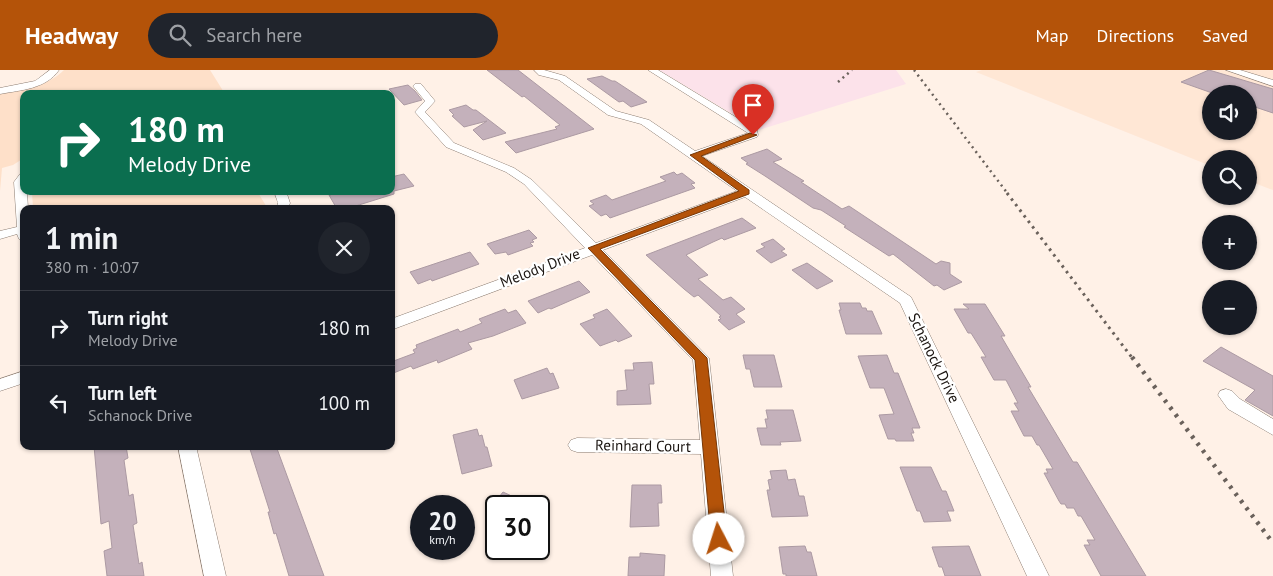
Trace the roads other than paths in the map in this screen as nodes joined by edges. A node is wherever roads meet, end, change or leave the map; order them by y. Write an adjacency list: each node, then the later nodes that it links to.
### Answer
1 (54, 70): 7 (street)
2 (538, 70): 8 (street, Schanock Drive)
3 (652, 70): 8 (street)
4 (1230, 70): 5 (street)
5 (1273, 83)
6 (418, 86): 12 (street)
7 (0, 91)
8 (694, 155): 9 (street, Schanock Drive)
9 (746, 192): 12 (street, Melody Drive); 23 (street, Schanock Drive)
10 (20, 230): 11 (street)
11 (0, 235)
12 (593, 248): 13 (street, Melody Drive); 19 (street)
13 (395, 323)
14 (20, 378): 15 (street)
15 (0, 385)
16 (1226, 395): 17 (street)
17 (1273, 428)
18 (577, 445): 19 (street, Reinhard Court)
19 (710, 447): 22 (street)
20 (188, 450): 21 (street)
21 (215, 576)
22 (722, 576)
23 (1038, 576)

